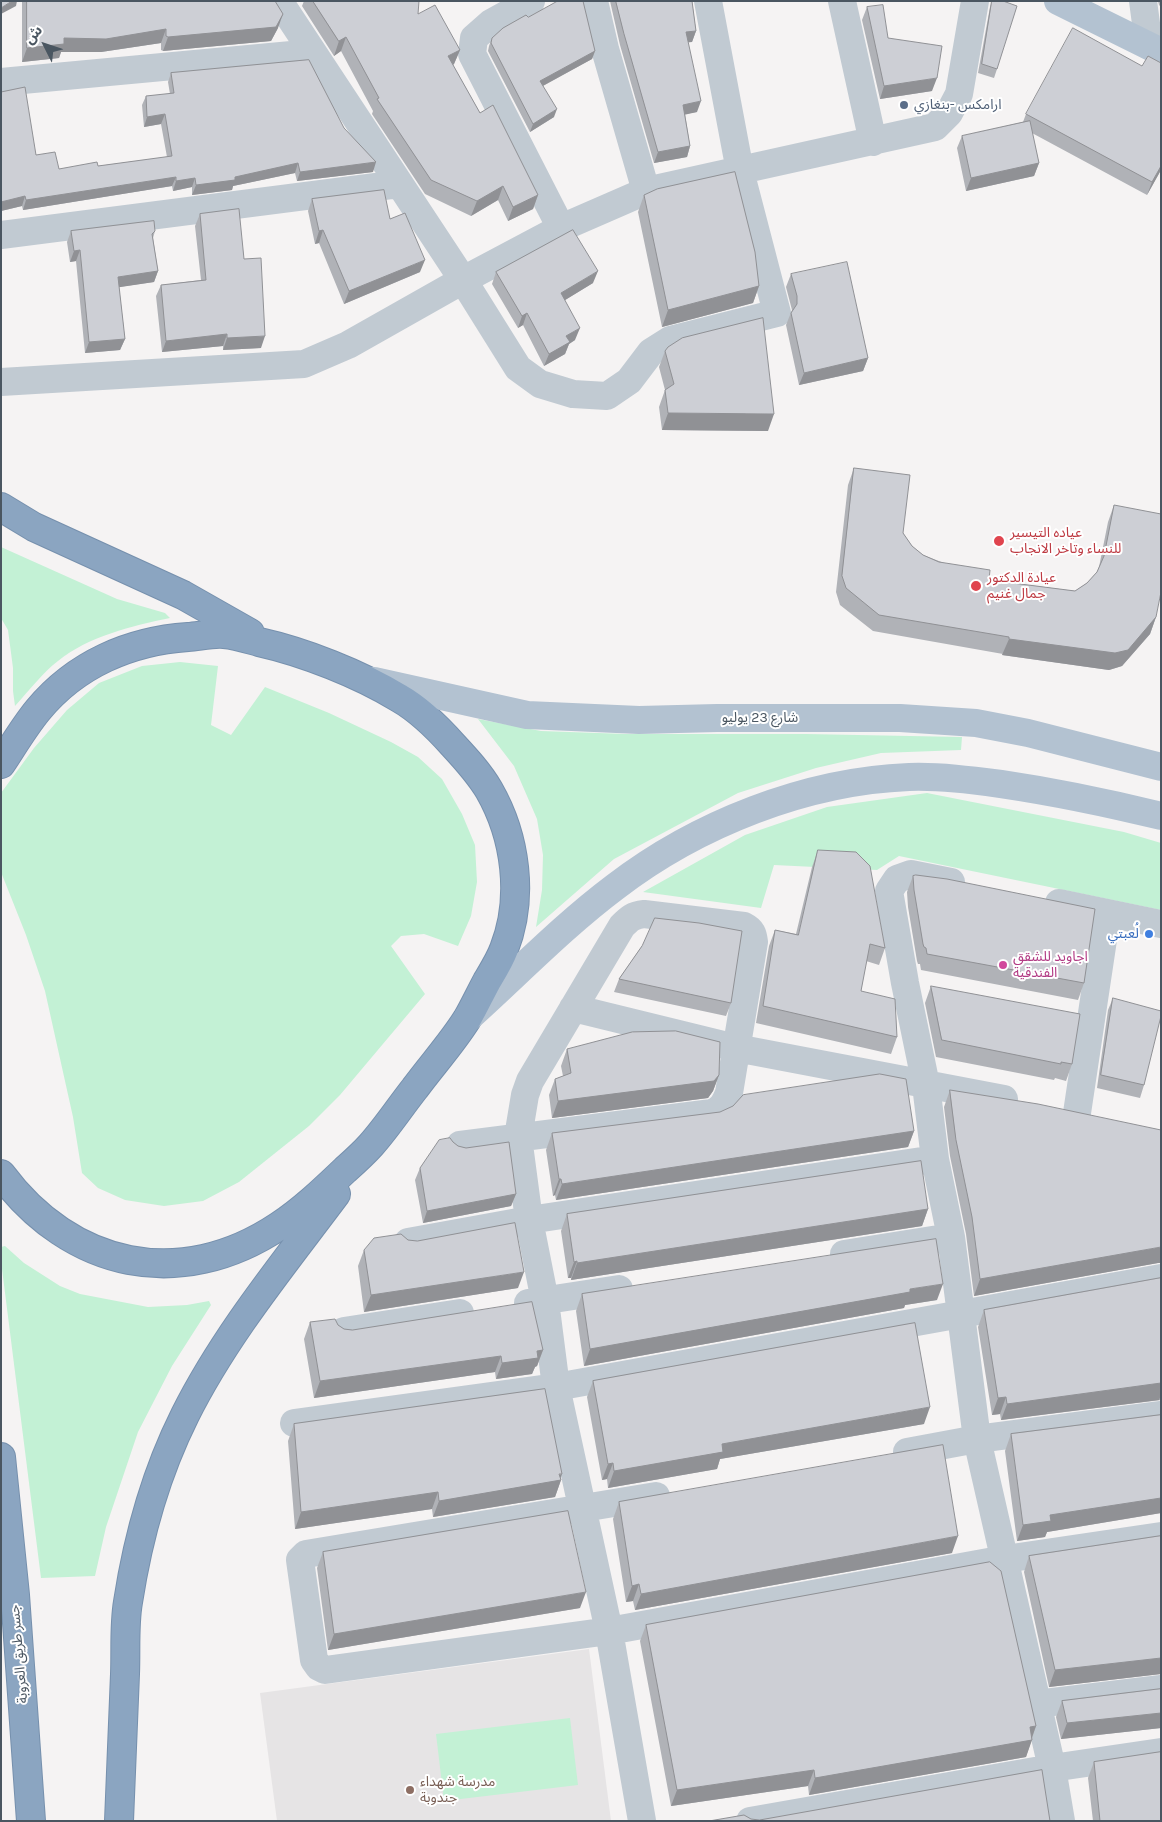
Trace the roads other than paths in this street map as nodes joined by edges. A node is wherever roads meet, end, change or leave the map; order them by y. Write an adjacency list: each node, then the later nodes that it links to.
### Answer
1 (279, 1): 10 (street)
2 (531, 1): 16 (street)
3 (594, 1): 15 (street)
4 (708, 1): 13 (street)
5 (842, 1): 12 (street)
6 (975, 1): 12 (street)
7 (1058, 1): 9 (main road)
8 (1143, 1): 9 (street)
9 (1155, 49)
10 (312, 53): 11 (street); 14 (street)
11 (1, 82)
12 (872, 142): 13 (street)
13 (740, 171): 15 (street); 18 (street)
14 (399, 184): 17 (street); 18 (street)
15 (646, 191): 16 (street)
16 (560, 228): 18 (street)
17 (1, 235)
18 (463, 280): 19 (street)
19 (1, 382)
20 (1, 507): 21 (highway)
21 (269, 644): 22 (highway); 23 (highway)
22 (359, 677): 24 (main road, شارع 23 يوليو); 33 (highway)
23 (1, 764)
24 (1161, 767)
25 (1161, 816): 33 (main road)
26 (979, 888): 30 (street)
27 (1038, 899): 28 (street)
28 (1106, 913): 29 (street); 36 (street)
29 (1161, 924)
30 (906, 983): 31 (street); 35 (street)
31 (935, 988)
32 (572, 1008): 34 (street); 34 (street); 38 (street)
33 (465, 1021): 40 (highway)
34 (736, 1048): 35 (street); 38 (street)
35 (926, 1085): 36 (street); 41 (street)
36 (1076, 1113): 37 (street)
37 (1105, 1119)
38 (518, 1137): 39 (street); 43 (street)
39 (460, 1145)
40 (370, 1147): 42 (highway); 68 (highway)
41 (935, 1159): 43 (street); 44 (street)
42 (1, 1174)
43 (529, 1220): 45 (street); 49 (street)
44 (951, 1237): 46 (street); 50 (street)
45 (408, 1242)
46 (816, 1258)
47 (1161, 1278): 50 (street)
48 (642, 1286): 49 (street)
49 (545, 1301): 51 (street); 52 (street)
50 (961, 1313): 52 (street); 55 (street)
51 (344, 1331)
52 (556, 1386): 54 (street); 59 (street)
53 (1161, 1415): 55 (street)
54 (294, 1423)
55 (977, 1439): 56 (street); 61 (street)
56 (881, 1456)
57 (1, 1457): 67 (highway, جسر طريق العروبة)
58 (680, 1492): 59 (street)
59 (583, 1508): 62 (street); 62 (street)
60 (1161, 1536): 61 (street)
61 (1005, 1559): 62 (street); 64 (street)
62 (609, 1631): 69 (street)
63 (1161, 1689): 64 (street)
64 (1036, 1704): 66 (street)
65 (1161, 1752): 66 (street)
66 (1052, 1768): 70 (street); 71 (street)
67 (31, 1821)
68 (119, 1821)
69 (642, 1821)
70 (750, 1821)
71 (1060, 1821)

